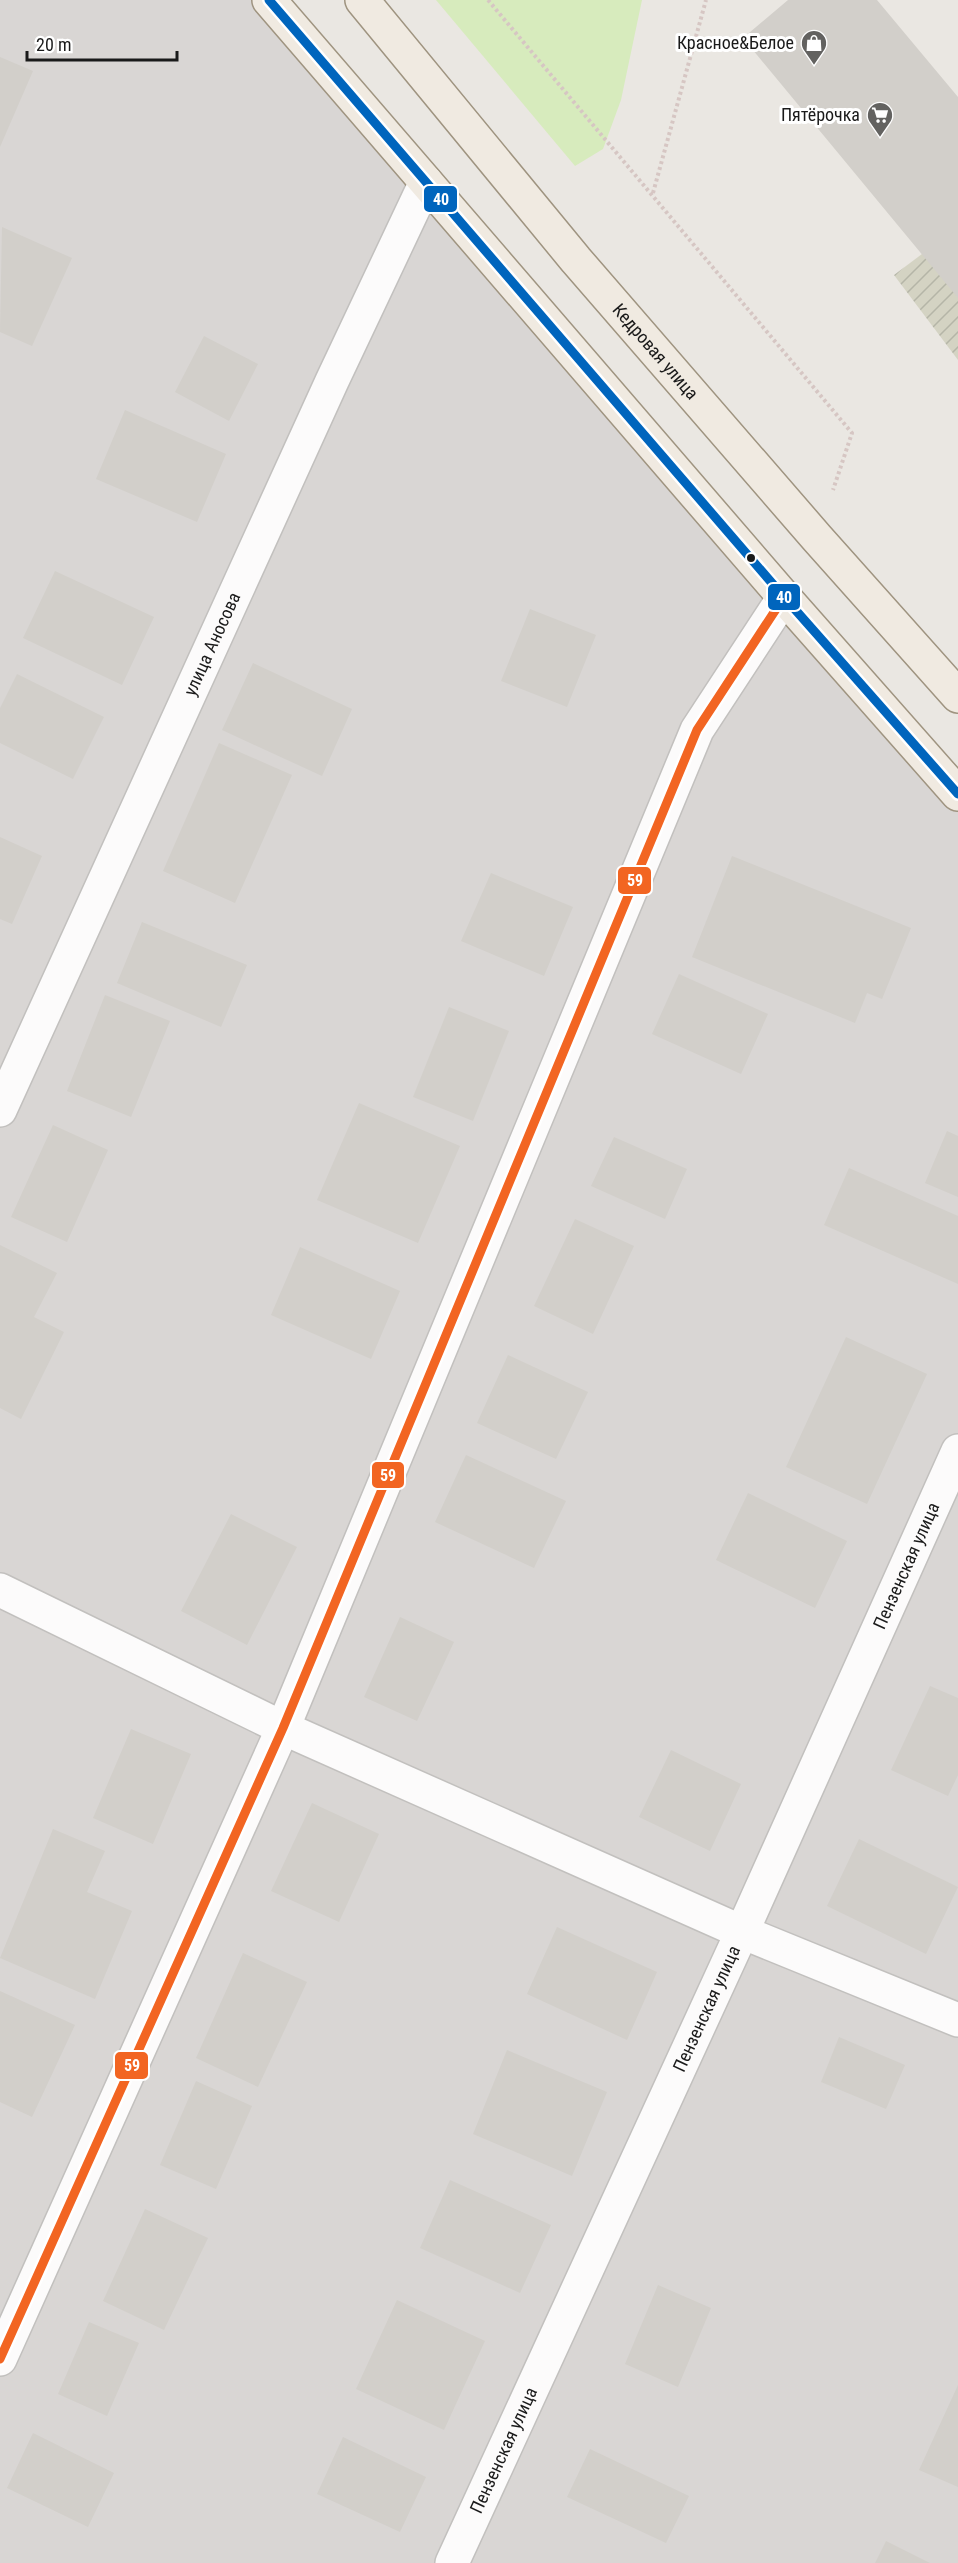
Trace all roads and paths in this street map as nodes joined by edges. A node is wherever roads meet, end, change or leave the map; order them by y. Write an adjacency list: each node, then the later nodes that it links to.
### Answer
1 (269, 0): 5 (main road)
2 (362, 0): 7 (main road, Кедровая улица)
3 (488, 0): 6 (path)
4 (706, 0): 6 (path)
5 (426, 182): 8 (main road); 11 (street, улица Аносова)
6 (652, 194): 7 (path)
7 (817, 538): 9 (main road, Кедровая улица)
8 (784, 597): 10 (main road); 14 (street)
9 (958, 696)
10 (958, 794)
11 (0, 1110)
12 (958, 1451): 15 (street, Пензенская улица)
13 (0, 1590): 14 (street)
14 (283, 1728): 15 (street); 17 (street)
15 (742, 1932): 16 (street); 18 (street, Пензенская улица)
16 (958, 2020)
17 (0, 2359)
18 (452, 2563)

